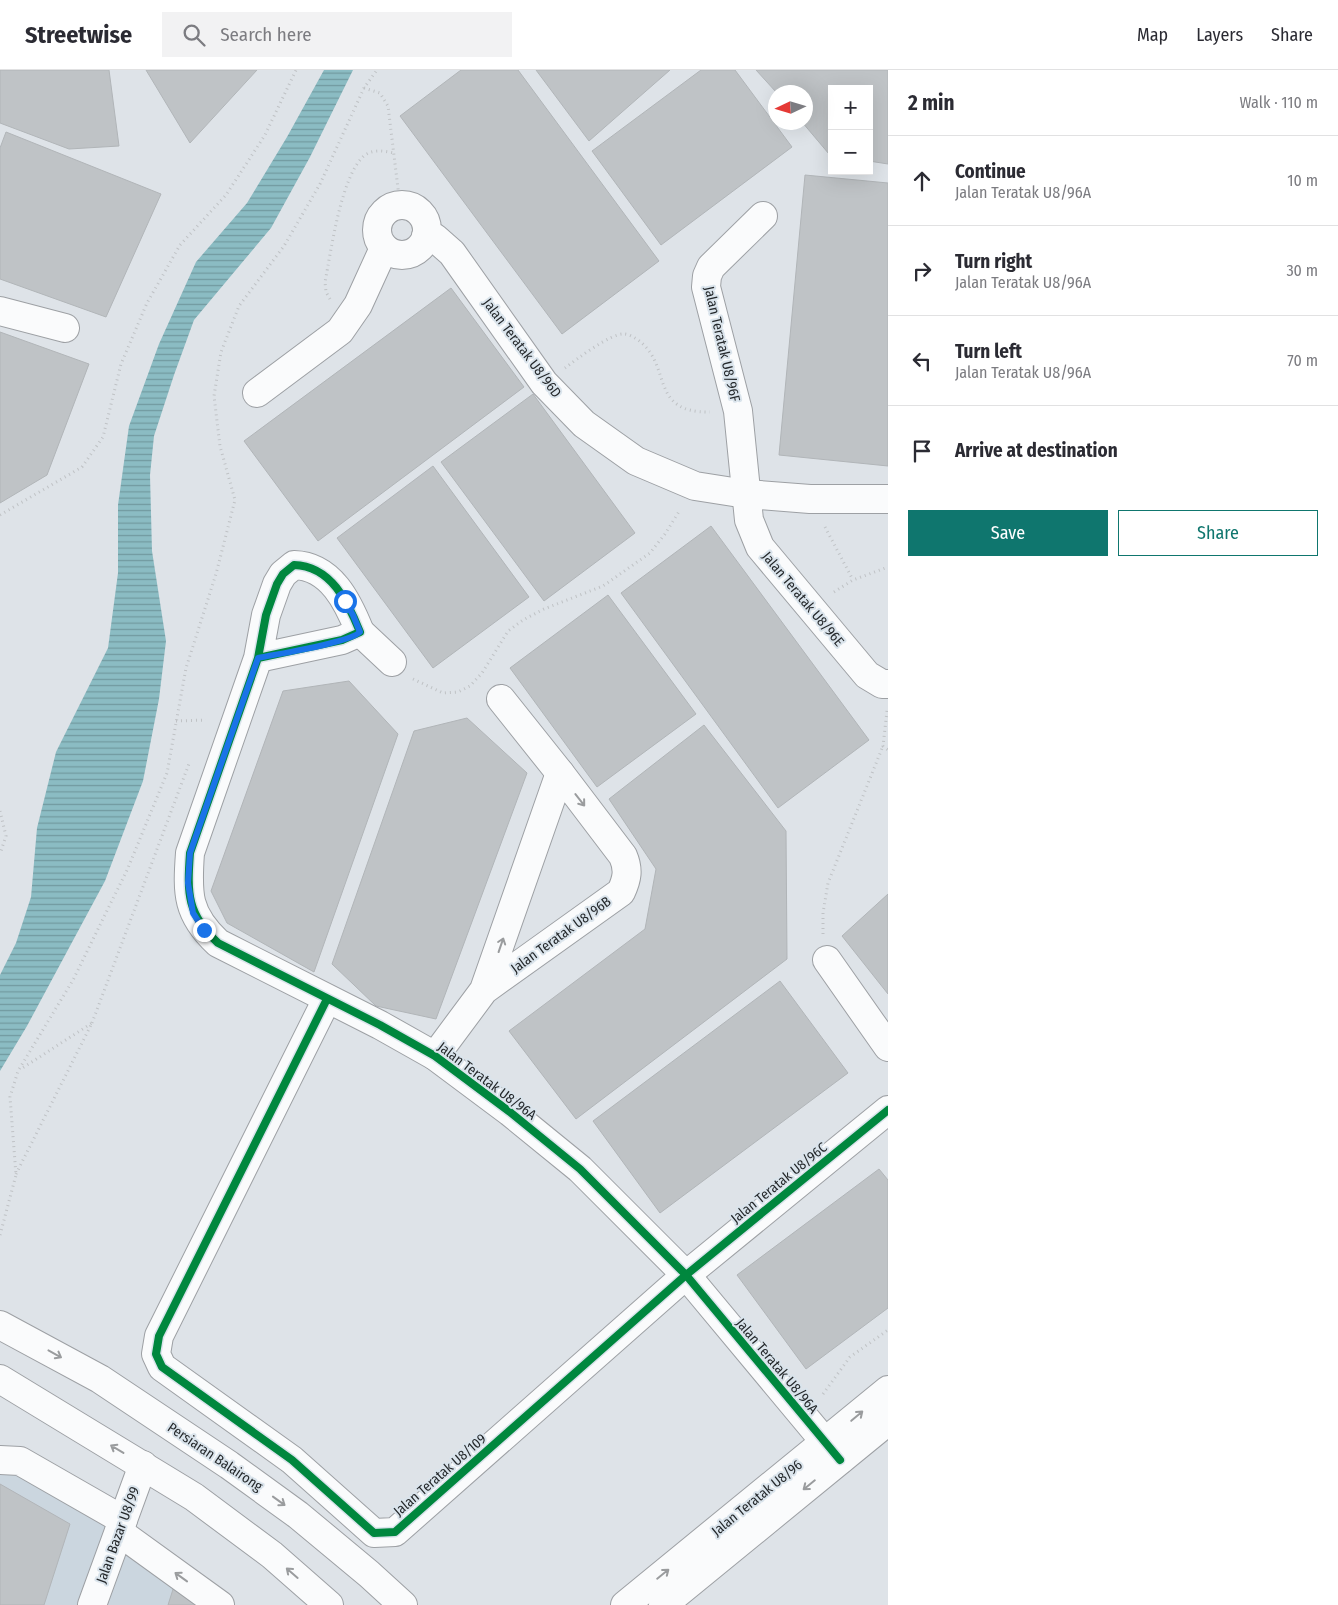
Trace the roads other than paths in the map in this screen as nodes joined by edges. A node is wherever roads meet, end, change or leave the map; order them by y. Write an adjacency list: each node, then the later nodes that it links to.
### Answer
1 (762, 216): 7 (street, Jalan Teratak U8/96F)
2 (426, 236): 3 (street); 3 (street); 7 (street, Jalan Teratak U8/96D)
3 (384, 248): 6 (street)
4 (0, 311): 5 (street)
5 (66, 328)
6 (257, 393)
7 (746, 494): 8 (street, Jalan Teratak U8/96D); 12 (street, Jalan Teratak U8/96E)
8 (888, 499)
9 (360, 632): 10 (street); 10 (street, Jalan Teratak U8/96A); 11 (street, Jalan Teratak U8/96A)
10 (258, 658): 17 (street, Jalan Teratak U8/96A)
11 (392, 662)
12 (888, 684)
13 (501, 700): 14 (street, Jalan Teratak U8/96B)
14 (560, 773): 16 (street, Jalan Teratak U8/96B, one-way to 14); 16 (street, Jalan Teratak U8/96B, one-way to 16)
15 (827, 960): 18 (street)
16 (484, 990): 19 (street, Jalan Teratak U8/96B)
17 (327, 998): 19 (street, Jalan Teratak U8/96A); 21 (street, Jalan Teratak U8/109)
18 (888, 1047)
19 (434, 1056): 21 (street, Jalan Teratak U8/96A)
20 (888, 1110): 21 (street, Jalan Teratak U8/96C)
21 (686, 1275): 26 (street, Jalan Teratak U8/96A)
22 (6, 1328): 33 (street, Persiaran Balairong, one-way to 33)
23 (0, 1378): 28 (street, one-way to 23)
24 (888, 1390): 26 (street, Jalan Teratak U8/96, one-way to 24)
25 (888, 1421): 26 (street, Jalan Teratak U8/96)
26 (832, 1452): 34 (street, Jalan Teratak U8/96, one-way to 26); 35 (street, Jalan Teratak U8/96, one-way to 35)
27 (0, 1460): 29 (street)
28 (143, 1465): 29 (street, Jalan Bazar U8/99); 32 (street, one-way to 28)
29 (121, 1526): 30 (street, Jalan Bazar U8/99); 31 (street, one-way to 29)
30 (92, 1605)
31 (220, 1605)
32 (329, 1605)
33 (403, 1605)
34 (625, 1605)
35 (663, 1605)

